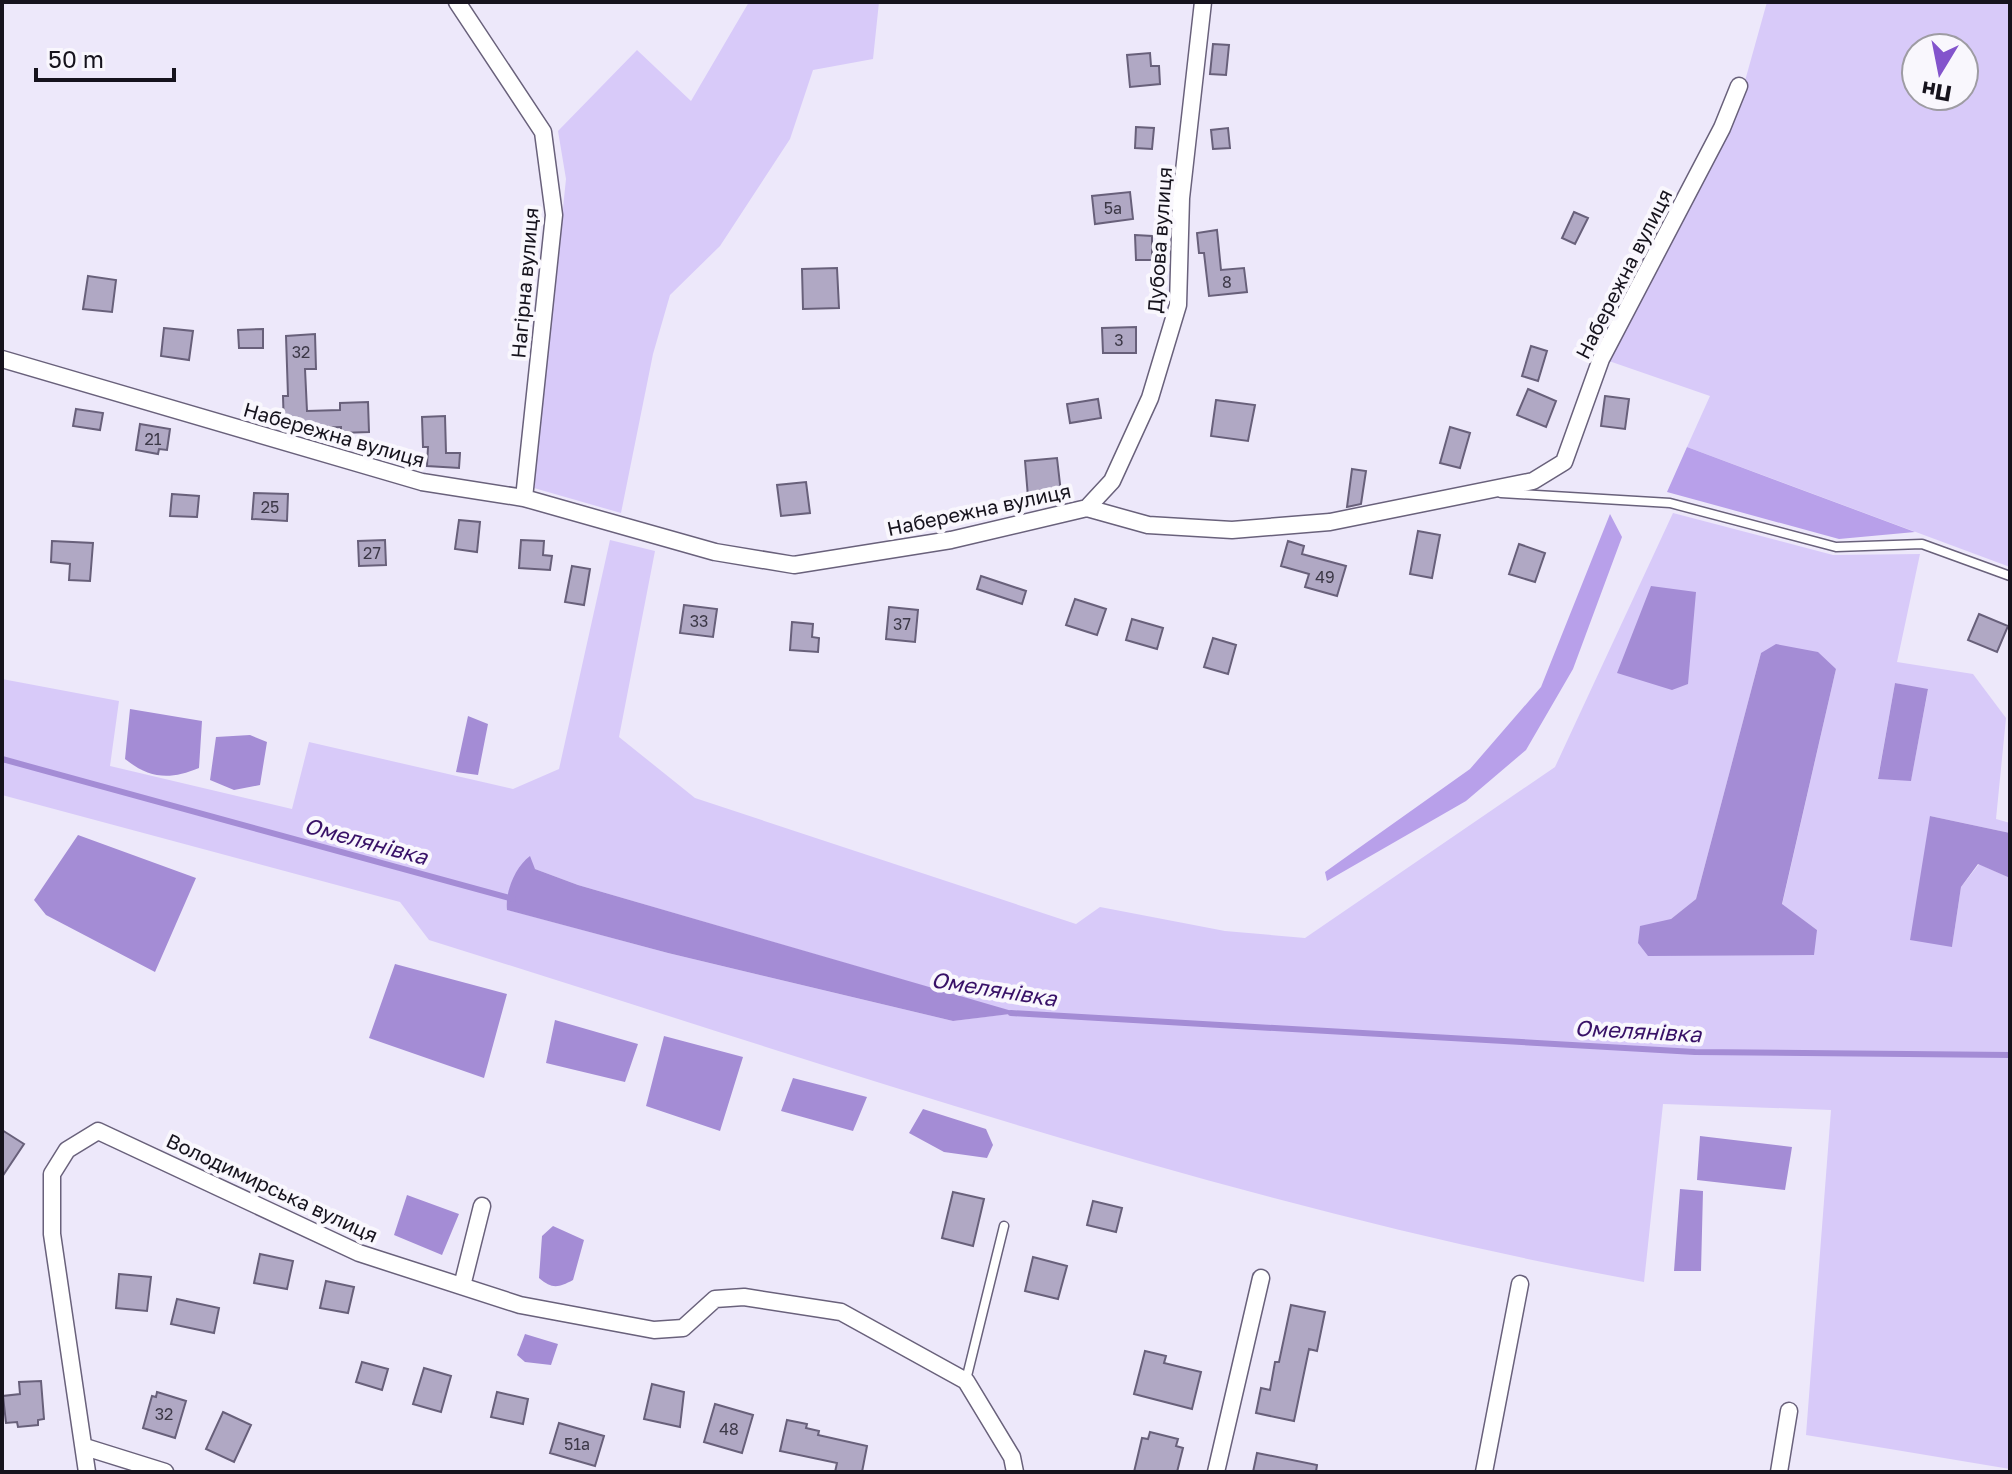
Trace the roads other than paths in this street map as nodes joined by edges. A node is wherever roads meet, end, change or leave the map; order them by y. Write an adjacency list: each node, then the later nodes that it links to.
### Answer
1 (457, 2): 6 (street, Нагірна вулиця)
2 (1203, 2): 7 (street, Дубова вулиця)
3 (1739, 86): 5 (street, Набережна вулиця)
4 (2, 359): 6 (street, Набережна вулиця)
5 (1489, 492): 7 (street, Набережна вулиця); 8 (lane)
6 (524, 498): 7 (street, Набережна вулиця)
7 (1087, 508)
8 (2010, 576)
9 (482, 1206): 13 (street)
10 (1004, 1226): 14 (lane)
11 (1261, 1278): 20 (street)
12 (1520, 1284): 21 (street)
13 (462, 1286): 14 (street, Володимирська вулиця); 16 (street, Володимирська вулиця)
14 (966, 1381): 19 (street, Володимирська вулиця)
15 (1789, 1411): 22 (street)
16 (85, 1447): 17 (street, Володимирська вулиця); 18 (street)
17 (87, 1472)
18 (165, 1472)
19 (1015, 1472)
20 (1216, 1472)
21 (1484, 1472)
22 (1779, 1472)

